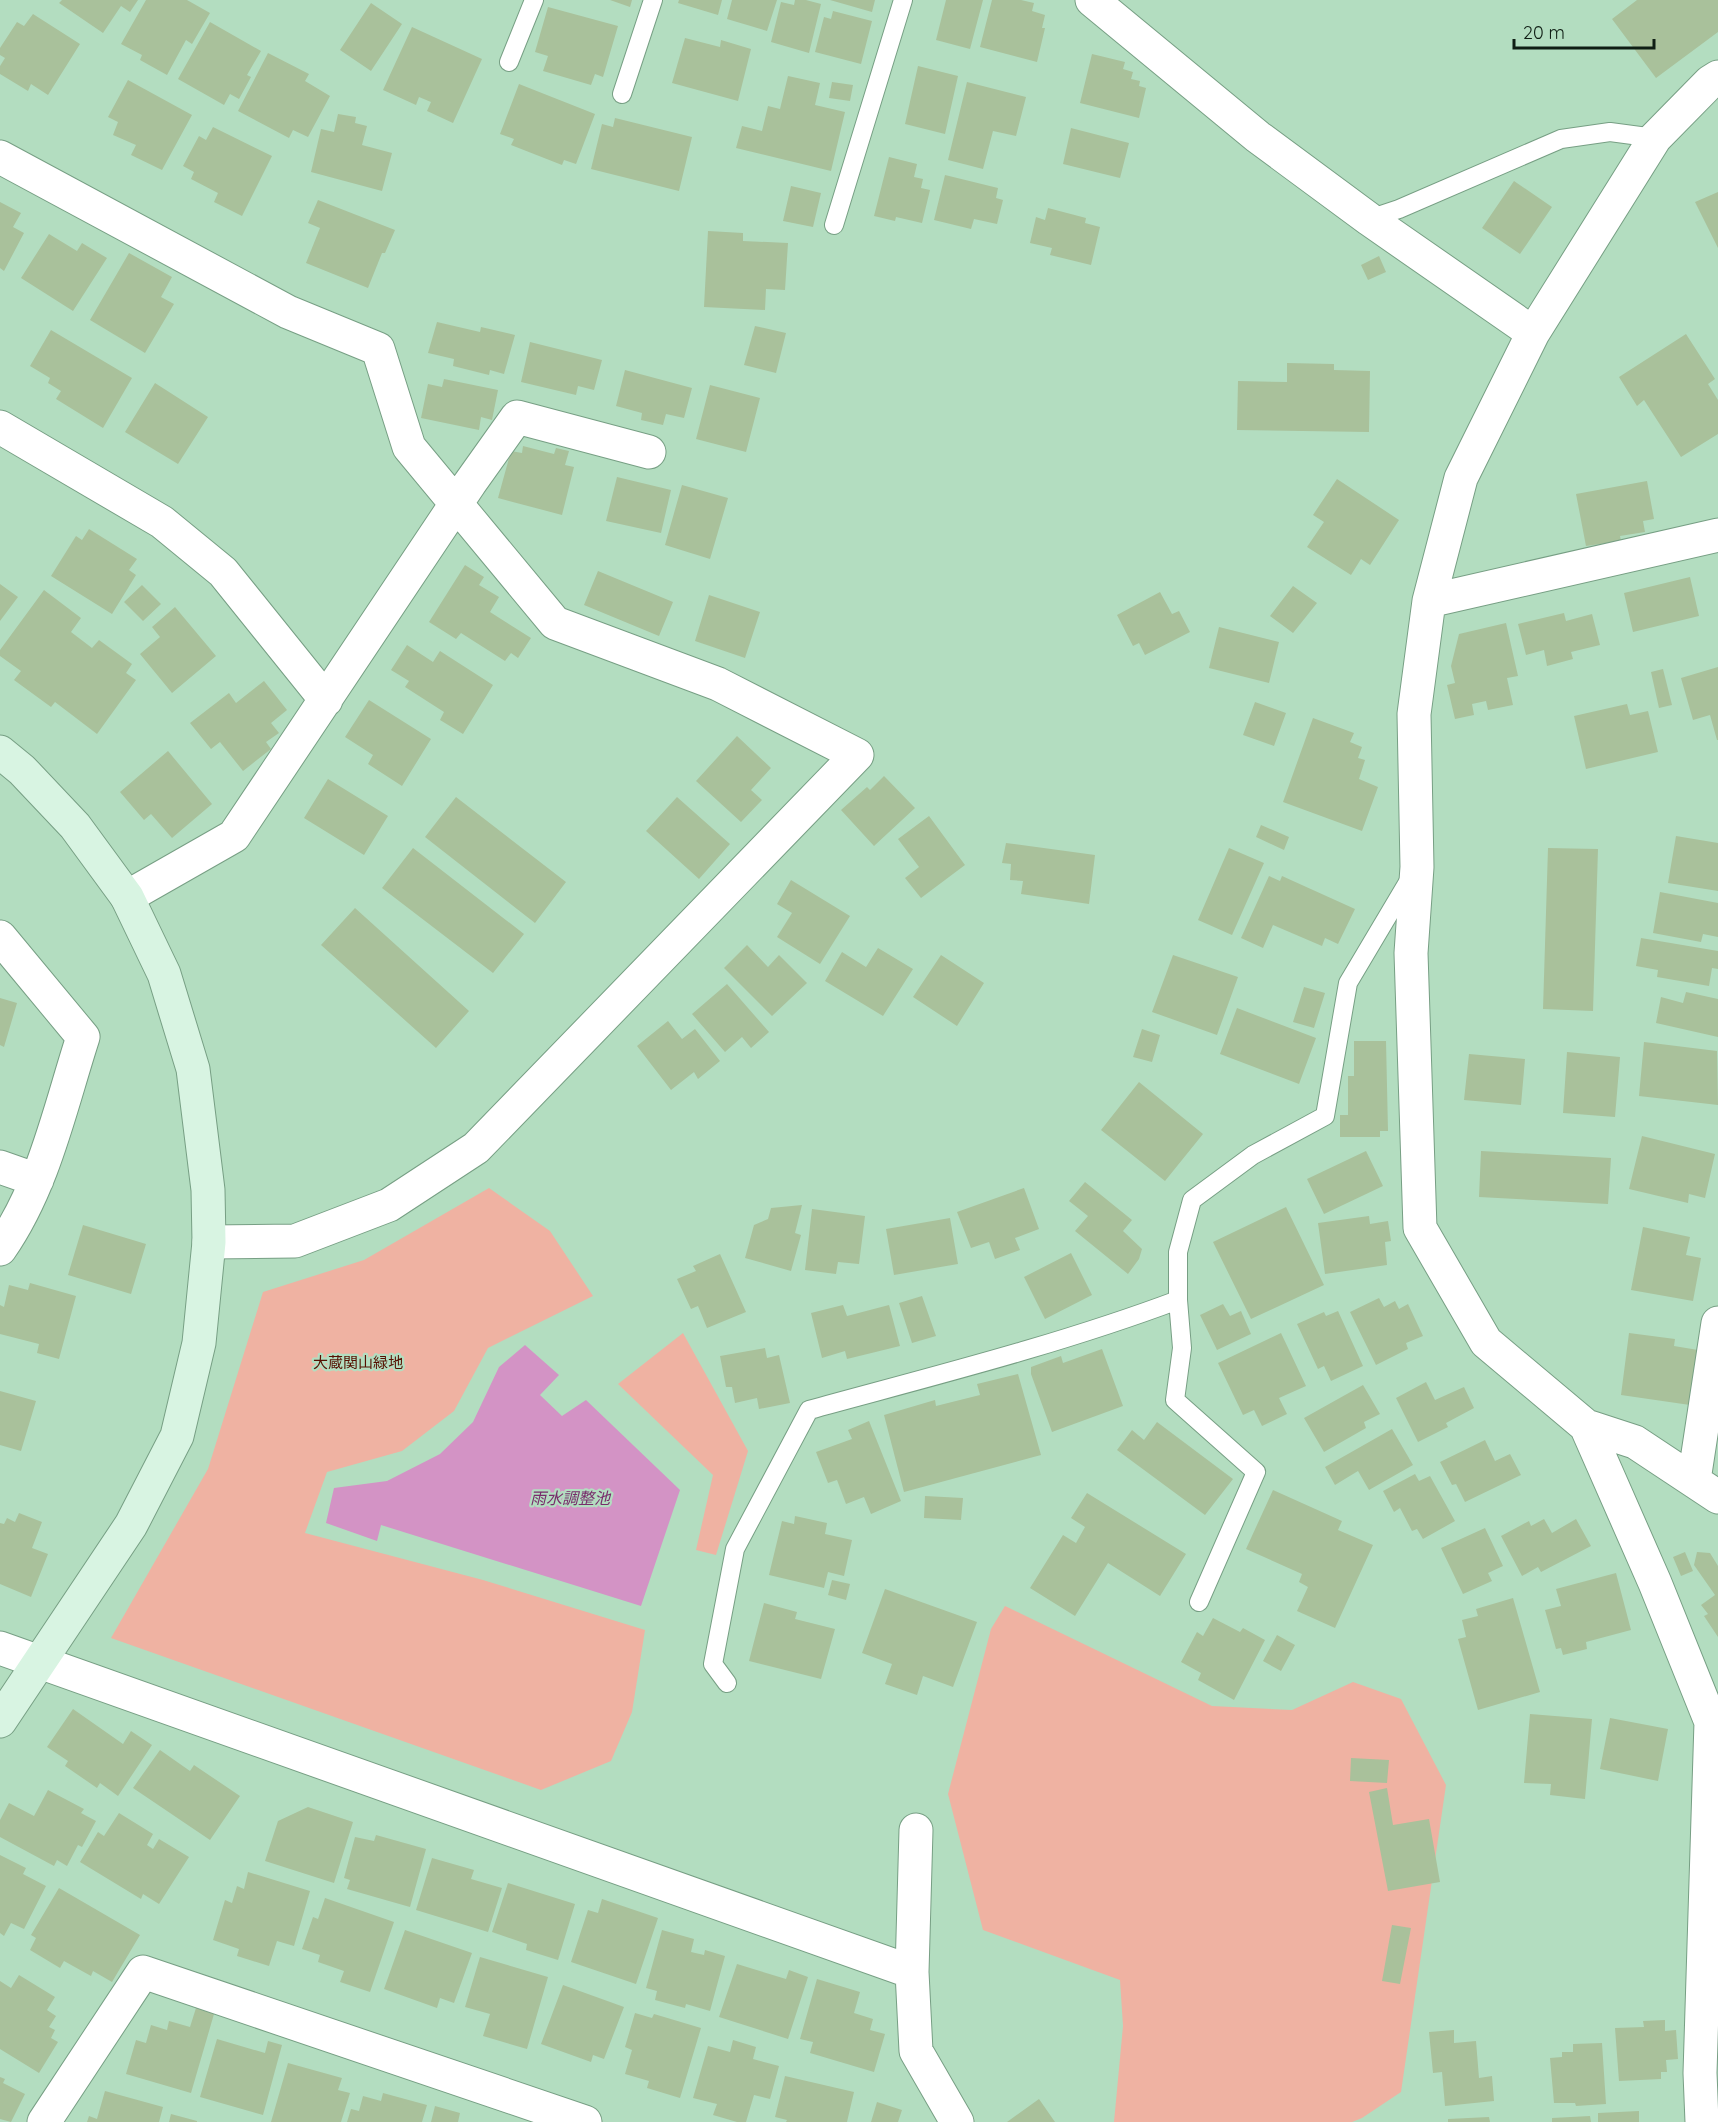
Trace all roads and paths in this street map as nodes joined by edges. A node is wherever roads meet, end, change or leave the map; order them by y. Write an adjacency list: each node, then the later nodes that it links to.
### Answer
1 (534, 0): 5 (lane)
2 (653, 0): 7 (lane)
3 (903, 0): 11 (lane)
4 (1092, 0): 10 (street)
5 (509, 62)
6 (1718, 77): 8 (street)
7 (622, 94)
8 (1655, 138): 10 (lane); 12 (street)
9 (0, 157): 15 (street)
10 (1369, 219): 12 (street)
11 (834, 225)
12 (1533, 333): 17 (street)
13 (0, 427): 18 (street)
14 (650, 452): 15 (street)
15 (456, 506): 18 (street); 25 (street)
16 (1718, 535): 17 (street)
17 (1429, 601): 20 (street)
18 (326, 700): 21 (street)
19 (0, 752): 21 (street)
20 (1417, 867): 27 (lane); 29 (street)
21 (127, 897): 25 (street)
22 (0, 937): 24 (street)
23 (0, 1167): 24 (street)
24 (37, 1180): 26 (street)
25 (209, 1242): 33 (street)
26 (0, 1249)
27 (1178, 1300): 31 (lane); 34 (lane)
28 (1718, 1323): 30 (street)
29 (1586, 1426): 30 (street); 41 (street)
30 (1706, 1488)
31 (1199, 1602)
32 (0, 1648): 33 (street)
33 (40, 1662): 35 (street); 37 (street)
34 (727, 1683)
35 (0, 1721)
36 (916, 1830): 37 (street)
37 (912, 1972): 40 (street)
38 (45, 2122): 39 (street)
39 (585, 2122)
40 (957, 2122)
41 (1702, 2122)

